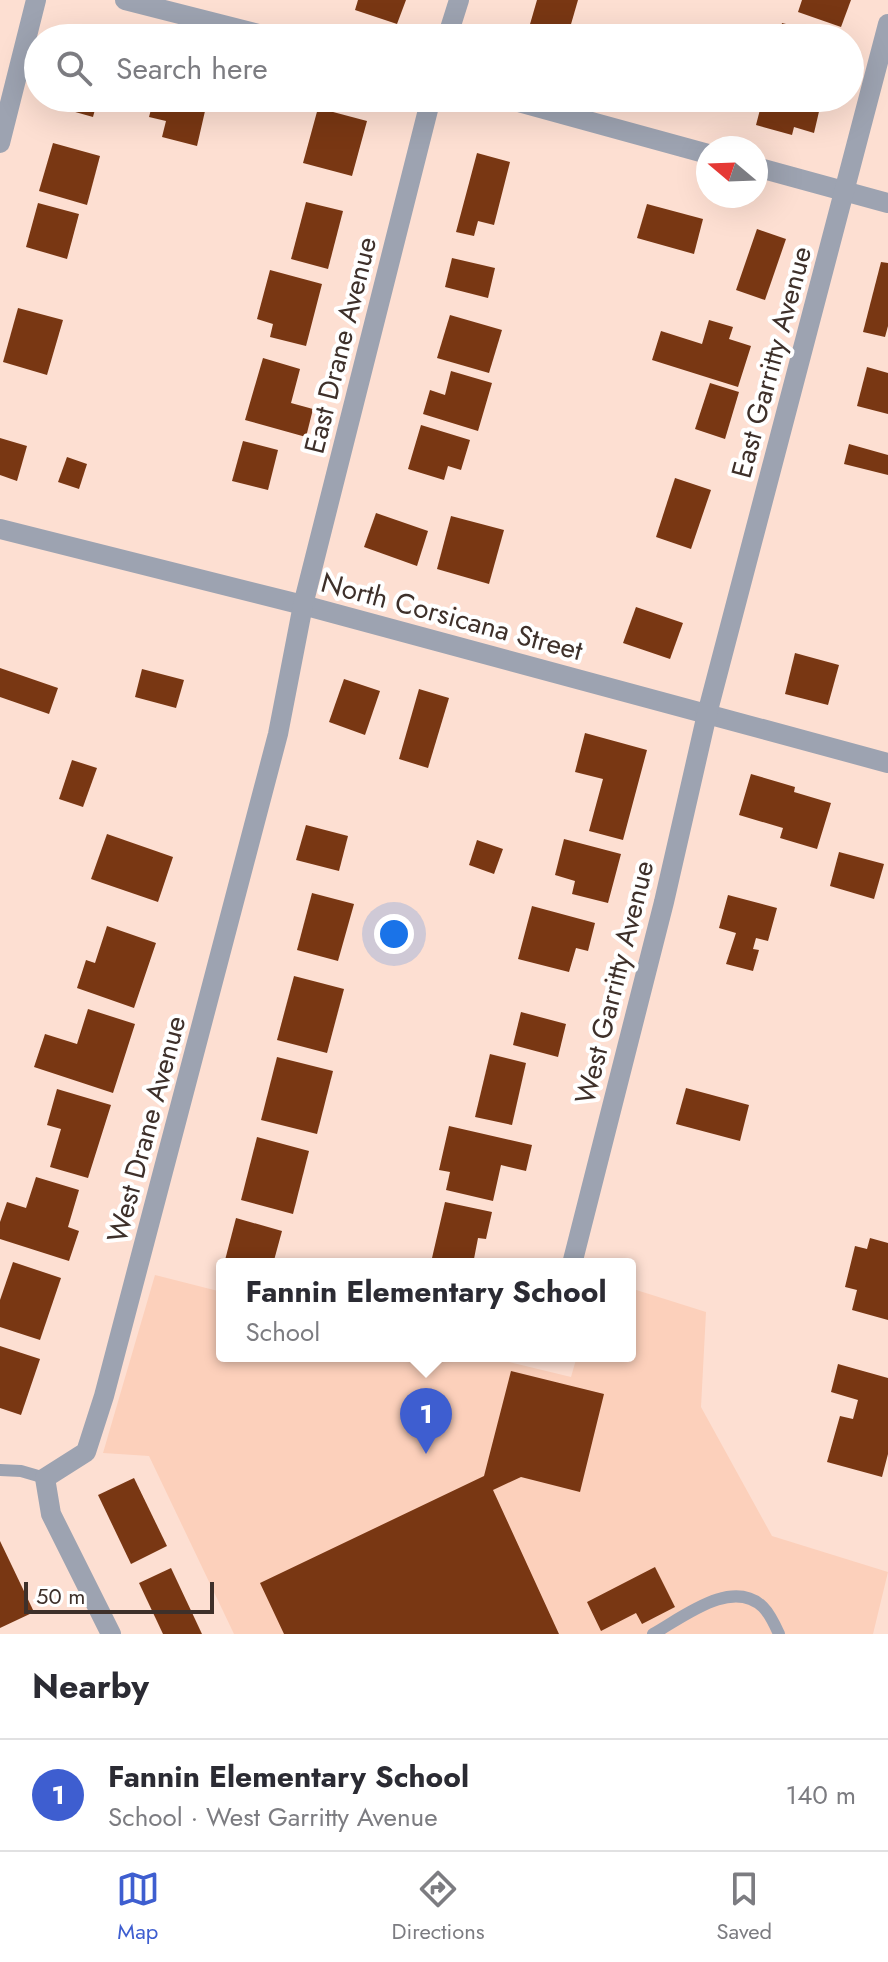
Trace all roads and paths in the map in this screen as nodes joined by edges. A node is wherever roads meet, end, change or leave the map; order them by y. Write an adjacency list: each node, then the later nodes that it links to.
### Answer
1 (36, 0): 4 (street)
2 (125, 0): 5 (street)
3 (459, 0): 6 (street)
4 (30, 24)
5 (219, 24)
6 (451, 24)
7 (888, 24): 14 (street, East Garritty Avenue)
8 (24, 48): 11 (street)
9 (427, 112): 17 (street, East Drane Avenue)
10 (555, 112): 12 (street)
11 (0, 143)
12 (696, 151)
13 (768, 170): 14 (street)
14 (845, 191): 15 (street); 18 (street, East Garritty Avenue)
15 (888, 203)
16 (0, 529): 17 (street, North Corsicana Street)
17 (303, 605): 18 (street, North Corsicana Street); 22 (street, West Drane Avenue)
18 (707, 714): 19 (street, North Corsicana Street); 20 (street, West Garritty Avenue)
19 (888, 763)
20 (574, 1258)
21 (0, 1470): 22 (lane)
22 (45, 1478): 23 (street)
23 (111, 1634)
24 (653, 1634): 25 (lane)
25 (779, 1634)

